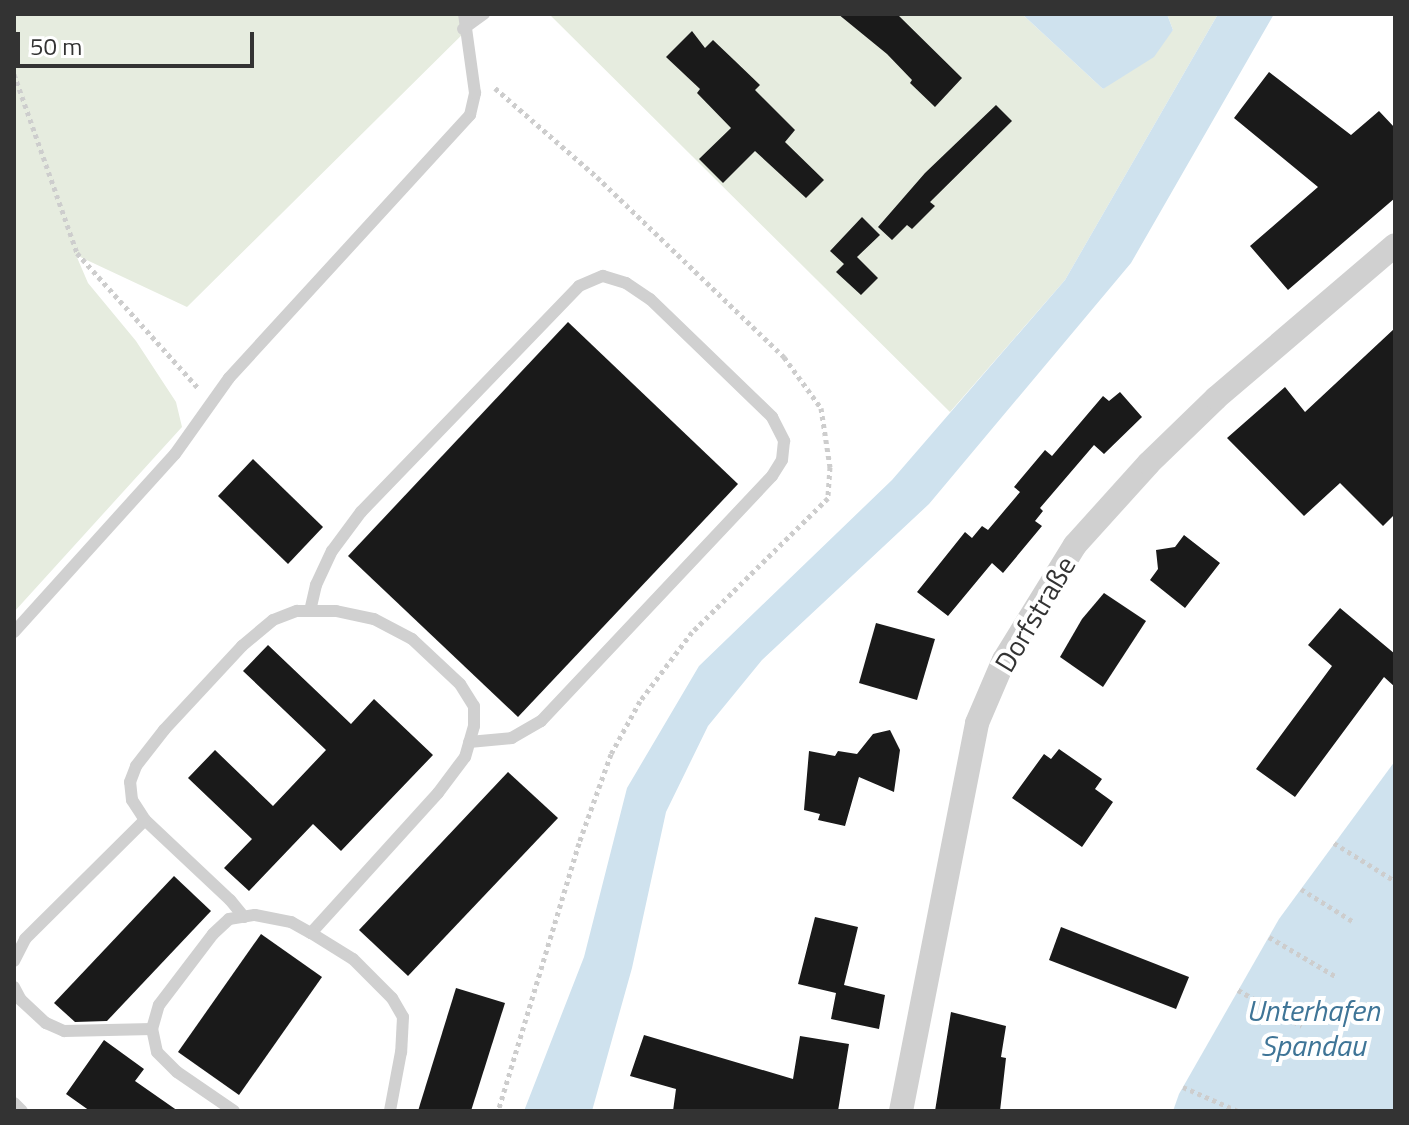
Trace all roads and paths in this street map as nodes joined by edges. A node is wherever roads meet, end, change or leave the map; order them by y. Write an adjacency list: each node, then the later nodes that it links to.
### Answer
1 (464, 14): 3 (lane)
2 (484, 14): 3 (lane)
3 (463, 29): 4 (lane)
4 (473, 69): 7 (lane); 28 (path)
5 (14, 74): 7 (path)
6 (1395, 245): 29 (street, Dorfstraße)
7 (212, 403): 9 (lane)
8 (310, 611): 10 (lane); 10 (lane); 11 (lane)
9 (14, 632)
10 (469, 742): 17 (lane)
11 (145, 820): 15 (lane); 19 (lane)
12 (1334, 843): 13 (path)
13 (1395, 881)
14 (1301, 889): 16 (path)
15 (244, 917): 17 (lane); 24 (lane)
16 (1354, 922)
17 (311, 933): 27 (lane)
18 (1269, 937): 20 (path)
19 (14, 961)
20 (1335, 976)
21 (14, 987): 24 (lane)
22 (1238, 990): 23 (path)
23 (1302, 1026)
24 (152, 1029): 26 (lane)
25 (1183, 1087): 30 (path)
26 (234, 1111)
27 (390, 1111)
28 (498, 1111)
29 (901, 1111)
30 (1238, 1111)

